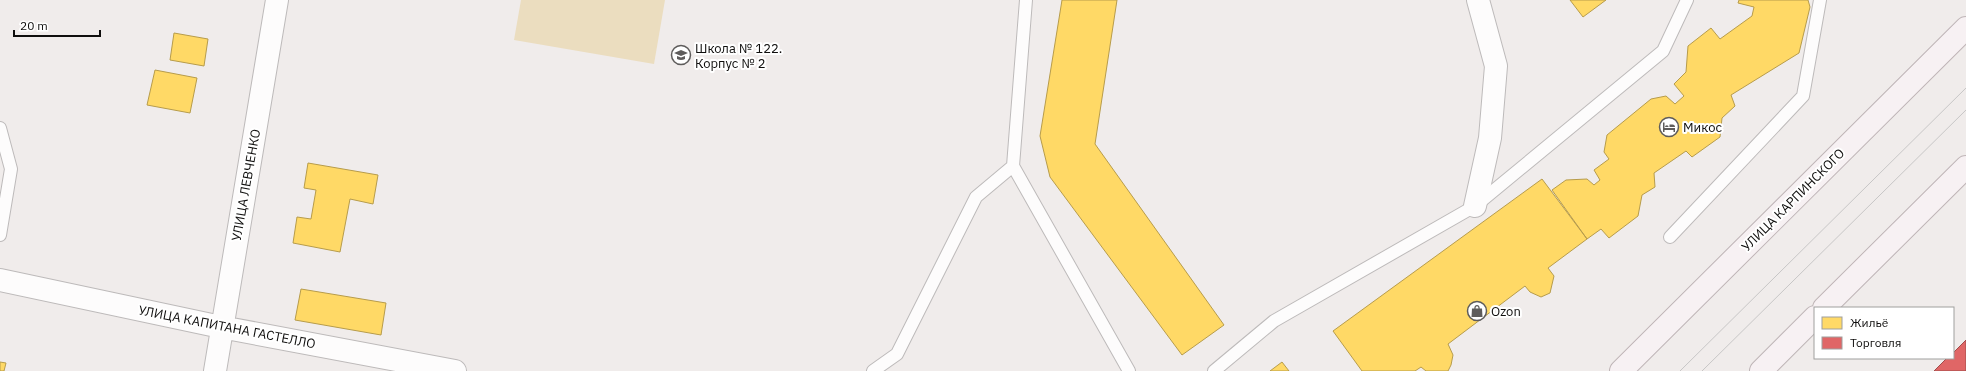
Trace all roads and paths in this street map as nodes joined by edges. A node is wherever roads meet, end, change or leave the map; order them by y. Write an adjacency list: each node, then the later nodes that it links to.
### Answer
1 (277, 0): 16 (street, УЛИЦА ЛЕВЧЕНКО)
2 (1026, 0): 8 (lane)
3 (1478, 0): 10 (street)
4 (1687, 0): 10 (lane)
5 (1820, 0): 12 (lane)
6 (1966, 28): 22 (main road, УЛИЦА КАРПИНСКОГО)
7 (0, 128): 11 (lane)
8 (1013, 166): 19 (lane); 20 (lane)
9 (1966, 167): 14 (main road)
10 (1475, 206): 21 (lane)
11 (0, 235)
12 (1670, 237)
13 (0, 280): 16 (street, УЛИЦА КАПИТАНА ГАСТЕЛЛО)
14 (1825, 307)
15 (1814, 318): 23 (main road)
16 (222, 327): 17 (street, УЛИЦА ЛЕВЧЕНКО); 18 (street, УЛИЦА КАПИТАНА ГАСТЕЛЛО)
17 (215, 371)
18 (455, 371)
19 (873, 371)
20 (1129, 371)
21 (1214, 371)
22 (1621, 371)
23 (1761, 371)

